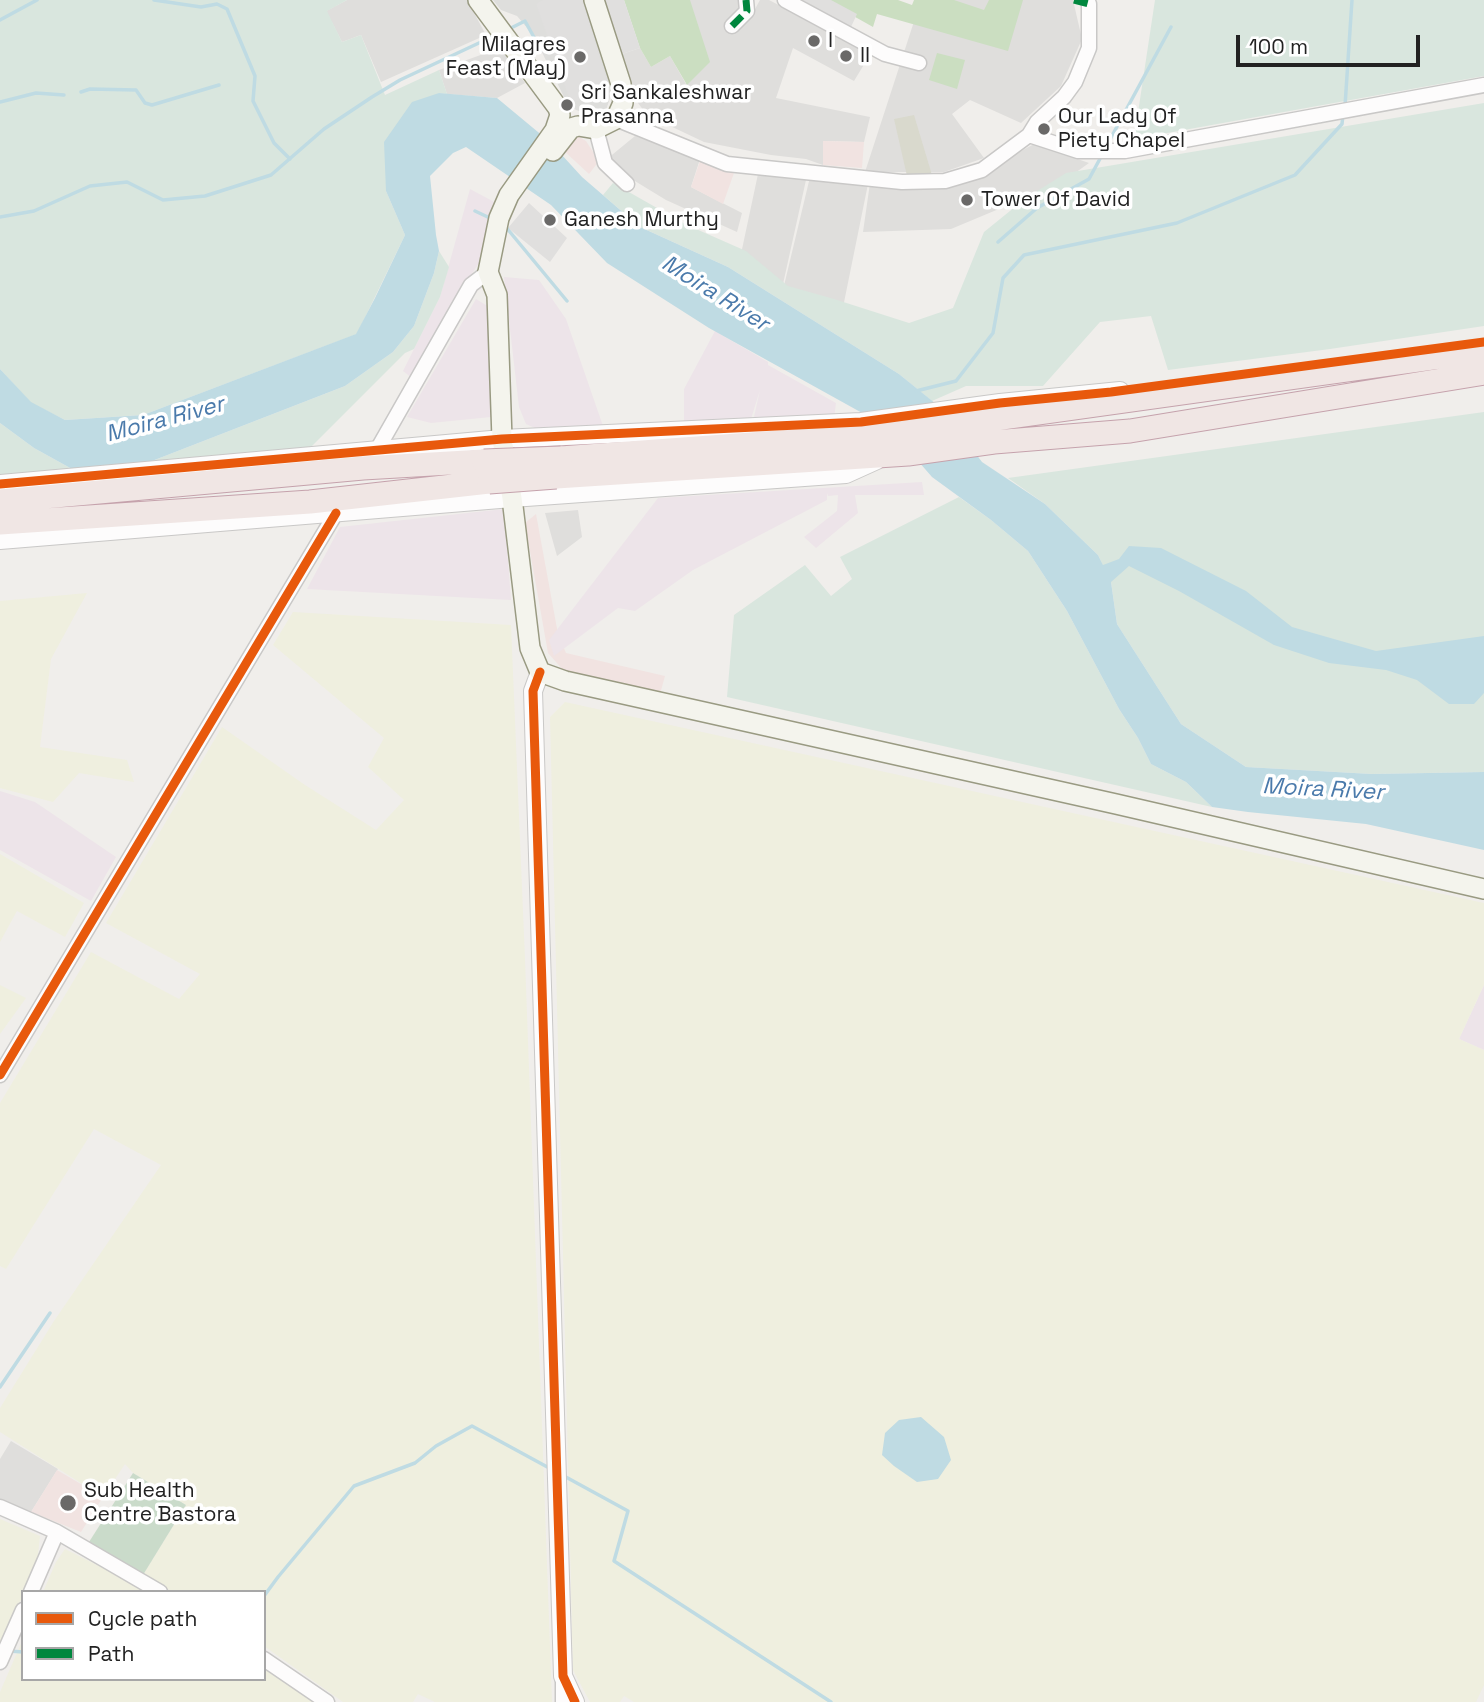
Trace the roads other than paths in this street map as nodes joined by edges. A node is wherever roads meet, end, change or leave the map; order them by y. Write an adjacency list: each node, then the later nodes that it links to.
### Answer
1 (478, 0): 11 (main road)
2 (594, 0): 10 (main road)
3 (746, 0): 7 (street)
4 (785, 0): 8 (street)
5 (1074, 0): 6 (street)
6 (1088, 2): 12 (street)
7 (732, 26)
8 (919, 63)
9 (1484, 85): 12 (street)
10 (616, 119): 11 (main road); 12 (street)
11 (573, 130): 13 (street); 14 (main road)
12 (1029, 135)
13 (627, 184)
14 (488, 272): 19 (main road); 21 (street)
15 (1484, 342): 18 (street)
16 (1484, 351): 18 (highway)
17 (1484, 373): 20 (highway)
18 (1003, 410): 19 (street); 20 (highway)
19 (502, 439): 21 (street); 24 (main road)
20 (895, 447): 22 (highway, bridge); 24 (street)
21 (377, 450): 23 (street)
22 (486, 471): 25 (highway); 27 (highway)
23 (0, 484)
24 (512, 498): 26 (street); 29 (main road)
25 (0, 501)
26 (337, 513): 28 (street); 31 (street)
27 (0, 523)
28 (0, 540)
29 (540, 672): 30 (main road); 39 (street)
30 (1484, 889)
31 (0, 1075)
32 (0, 1507): 33 (street)
33 (57, 1532): 34 (street); 35 (street)
34 (32, 1590)
35 (157, 1590)
36 (21, 1615): 38 (street)
37 (266, 1660): 40 (street)
38 (0, 1662)
39 (563, 1676): 41 (street); 42 (street)
40 (327, 1702)
41 (563, 1702)
42 (575, 1702)

